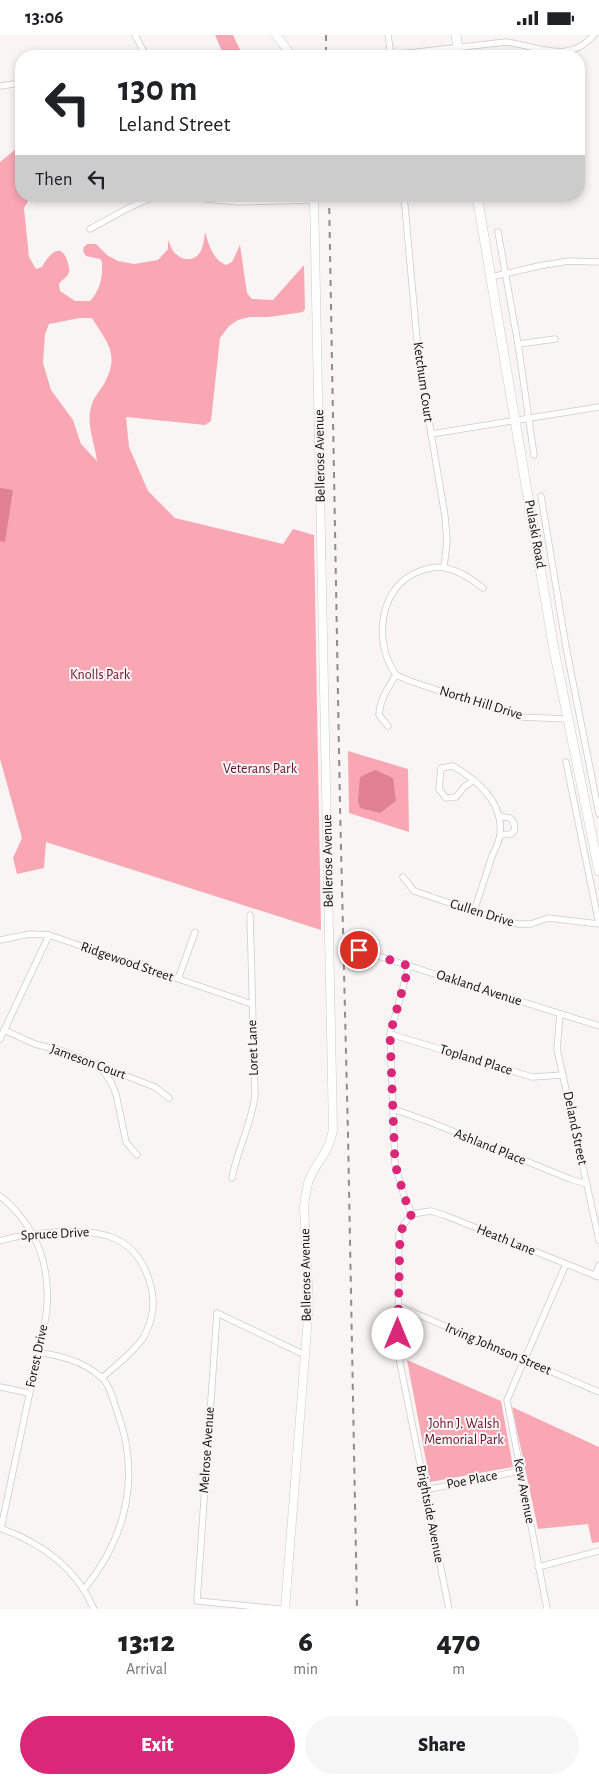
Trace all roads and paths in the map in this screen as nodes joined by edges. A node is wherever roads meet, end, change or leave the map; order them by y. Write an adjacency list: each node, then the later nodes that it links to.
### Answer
1 (135, 35): 6 (street)
2 (276, 35): 7 (street)
3 (388, 35): 8 (street)
4 (456, 35): 9 (main road)
5 (594, 35): 12 (street)
6 (143, 50)
7 (287, 50)
8 (390, 50)
9 (458, 50)
10 (468, 50): 11 (street)
11 (543, 50)
12 (568, 50)
13 (15, 84): 14 (street)
14 (0, 86)
15 (142, 202): 19 (street)
16 (314, 202): 80 (street, Bellerose Avenue)
17 (405, 202): 29 (street, Ketchum Court)
18 (478, 202): 23 (main road, Pulaski Road)
19 (90, 229)
20 (498, 232): 22 (street)
21 (599, 263): 22 (street)
22 (504, 274): 23 (street); 25 (street)
23 (491, 277): 28 (main road, Pulaski Road)
24 (555, 339): 25 (street)
25 (518, 344): 27 (street)
26 (599, 407): 27 (street)
27 (529, 418): 28 (street); 30 (street)
28 (515, 420): 29 (street); 33 (main road, Pulaski Road)
29 (431, 434): 34 (street, Ketchum Court)
30 (534, 455)
31 (541, 496): 32 (street)
32 (546, 530): 33 (street); 36 (street)
33 (534, 532): 37 (main road, Pulaski Road)
34 (444, 567): 35 (street); 38 (street)
35 (483, 587)
36 (566, 647): 37 (street); 43 (street)
37 (554, 650): 39 (main road, Pulaski Road)
38 (396, 675): 39 (street, North Hill Drive); 40 (street)
39 (568, 719): 46 (main road, Pulaski Road)
40 (388, 726)
41 (566, 762): 50 (street)
42 (473, 781): 42 (street); 44 (street)
43 (599, 814)
44 (499, 816): 45 (street); 45 (street)
45 (500, 835): 48 (street)
46 (599, 871)
47 (403, 877): 48 (street, Cullen Drive)
48 (474, 911): 50 (street, Cullen Drive)
49 (250, 915): 57 (street, Loret Lane)
50 (599, 924)
51 (195, 933): 56 (street)
52 (49, 935): 53 (street, Ridgewood Street); 56 (street, Ridgewood Street); 60 (street)
53 (0, 940)
54 (359, 950): 55 (street, Oakland Avenue)
55 (409, 966): 58 (street, Oakland Avenue); 61 (street)
56 (178, 979): 57 (street, Ridgewood Street)
57 (252, 1004): 68 (street, Loret Lane)
58 (560, 1015): 59 (street, Oakland Avenue); 64 (street, Deland Street)
59 (599, 1026)
60 (4, 1030): 62 (street); 63 (street, Jameson Court)
61 (390, 1034): 64 (street, Topland Place); 66 (street)
62 (0, 1039)
63 (100, 1067): 65 (street, Jameson Court); 67 (street)
64 (563, 1075): 69 (street, Deland Street)
65 (169, 1098)
66 (393, 1109): 69 (street, Ashland Place); 71 (street)
67 (137, 1155)
68 (232, 1178)
69 (587, 1184): 73 (street, Deland Street)
70 (0, 1196): 72 (street, Forest Drive)
71 (412, 1214): 75 (street, Heath Lane); 78 (street, Brightside Avenue)
72 (32, 1233): 74 (street, Spruce Drive); 79 (street, Forest Drive); 82 (street, Spruce Drive)
73 (599, 1240)
74 (0, 1241)
75 (566, 1264): 77 (street, Heath Lane); 81 (street, Kew Avenue)
76 (599, 1265): 77 (street)
77 (597, 1276)
78 (398, 1306): 81 (street, Irving Johnson Street); 87 (street, Brightside Avenue)
79 (38, 1352): 82 (street); 85 (street, Forest Drive)
80 (306, 1355): 93 (street, Melrose Avenue); 94 (street, Bellerose Avenue)
81 (524, 1360): 84 (street, Irving Johnson Street); 86 (street, Kew Avenue)
82 (102, 1378): 91 (street)
83 (0, 1387): 85 (street)
84 (599, 1392)
85 (29, 1393): 88 (street, Forest Drive)
86 (520, 1471): 87 (street, Poe Place); 90 (street, Kew Avenue)
87 (425, 1490): 95 (street, Brightside Avenue)
88 (0, 1528): 91 (street)
89 (599, 1551): 90 (street)
90 (538, 1567): 96 (street, Kew Avenue)
91 (84, 1589): 92 (street)
92 (94, 1609)
93 (280, 1609)
94 (285, 1609)
95 (449, 1609)
96 (546, 1609)

